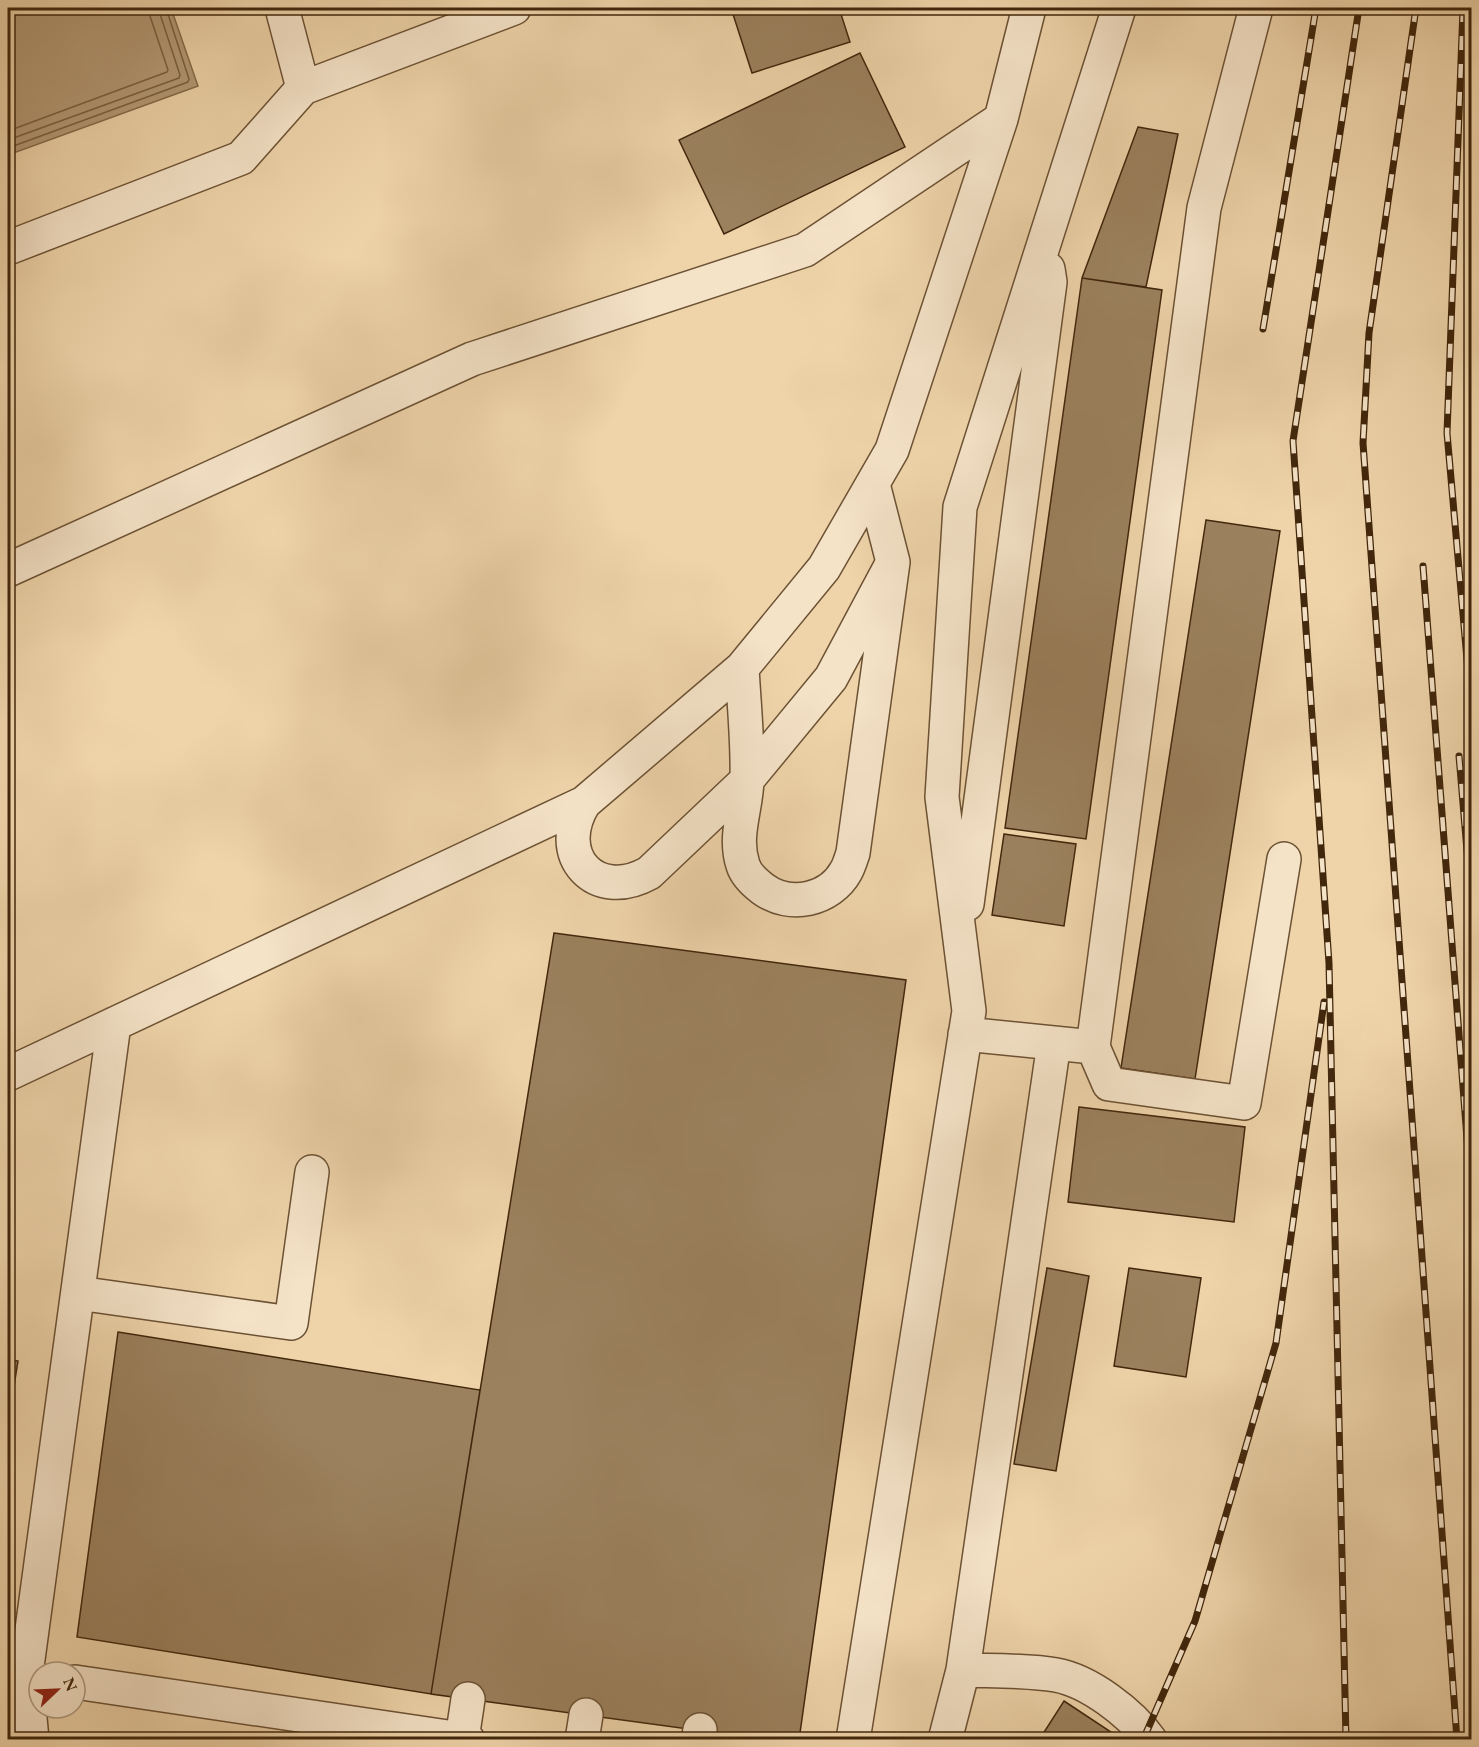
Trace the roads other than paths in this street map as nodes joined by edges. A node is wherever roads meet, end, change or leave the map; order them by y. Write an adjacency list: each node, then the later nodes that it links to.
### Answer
1 (282, 8): 6 (lane)
2 (514, 8): 6 (lane)
3 (1029, 8): 7 (lane)
4 (1119, 8): 8 (lane)
5 (1256, 8): 21 (lane)
6 (303, 88): 9 (lane)
7 (1001, 119): 10 (lane); 12 (lane)
8 (1044, 243): 17 (lane); 17 (lane)
9 (8, 248)
10 (873, 484): 11 (lane); 13 (lane)
11 (893, 562): 14 (lane); 14 (lane)
12 (8, 570)
13 (742, 668): 14 (lane); 15 (lane)
14 (747, 780): 15 (lane)
15 (584, 803): 18 (lane)
16 (1284, 859): 21 (lane)
17 (961, 948): 19 (lane)
18 (114, 1024): 22 (lane); 24 (lane)
19 (965, 1034): 20 (lane); 32 (lane)
20 (1054, 1043): 21 (lane); 26 (lane)
21 (1093, 1047)
22 (8, 1074)
23 (312, 1172): 24 (lane)
24 (78, 1293): 25 (lane)
25 (34, 1660)
26 (963, 1670): 33 (lane); 34 (lane)
27 (87, 1684): 30 (lane)
28 (468, 1699): 30 (lane)
29 (32, 1720): 31 (lane)
30 (465, 1739)
31 (32, 1740)
32 (853, 1740)
33 (945, 1740)
34 (1150, 1740)

